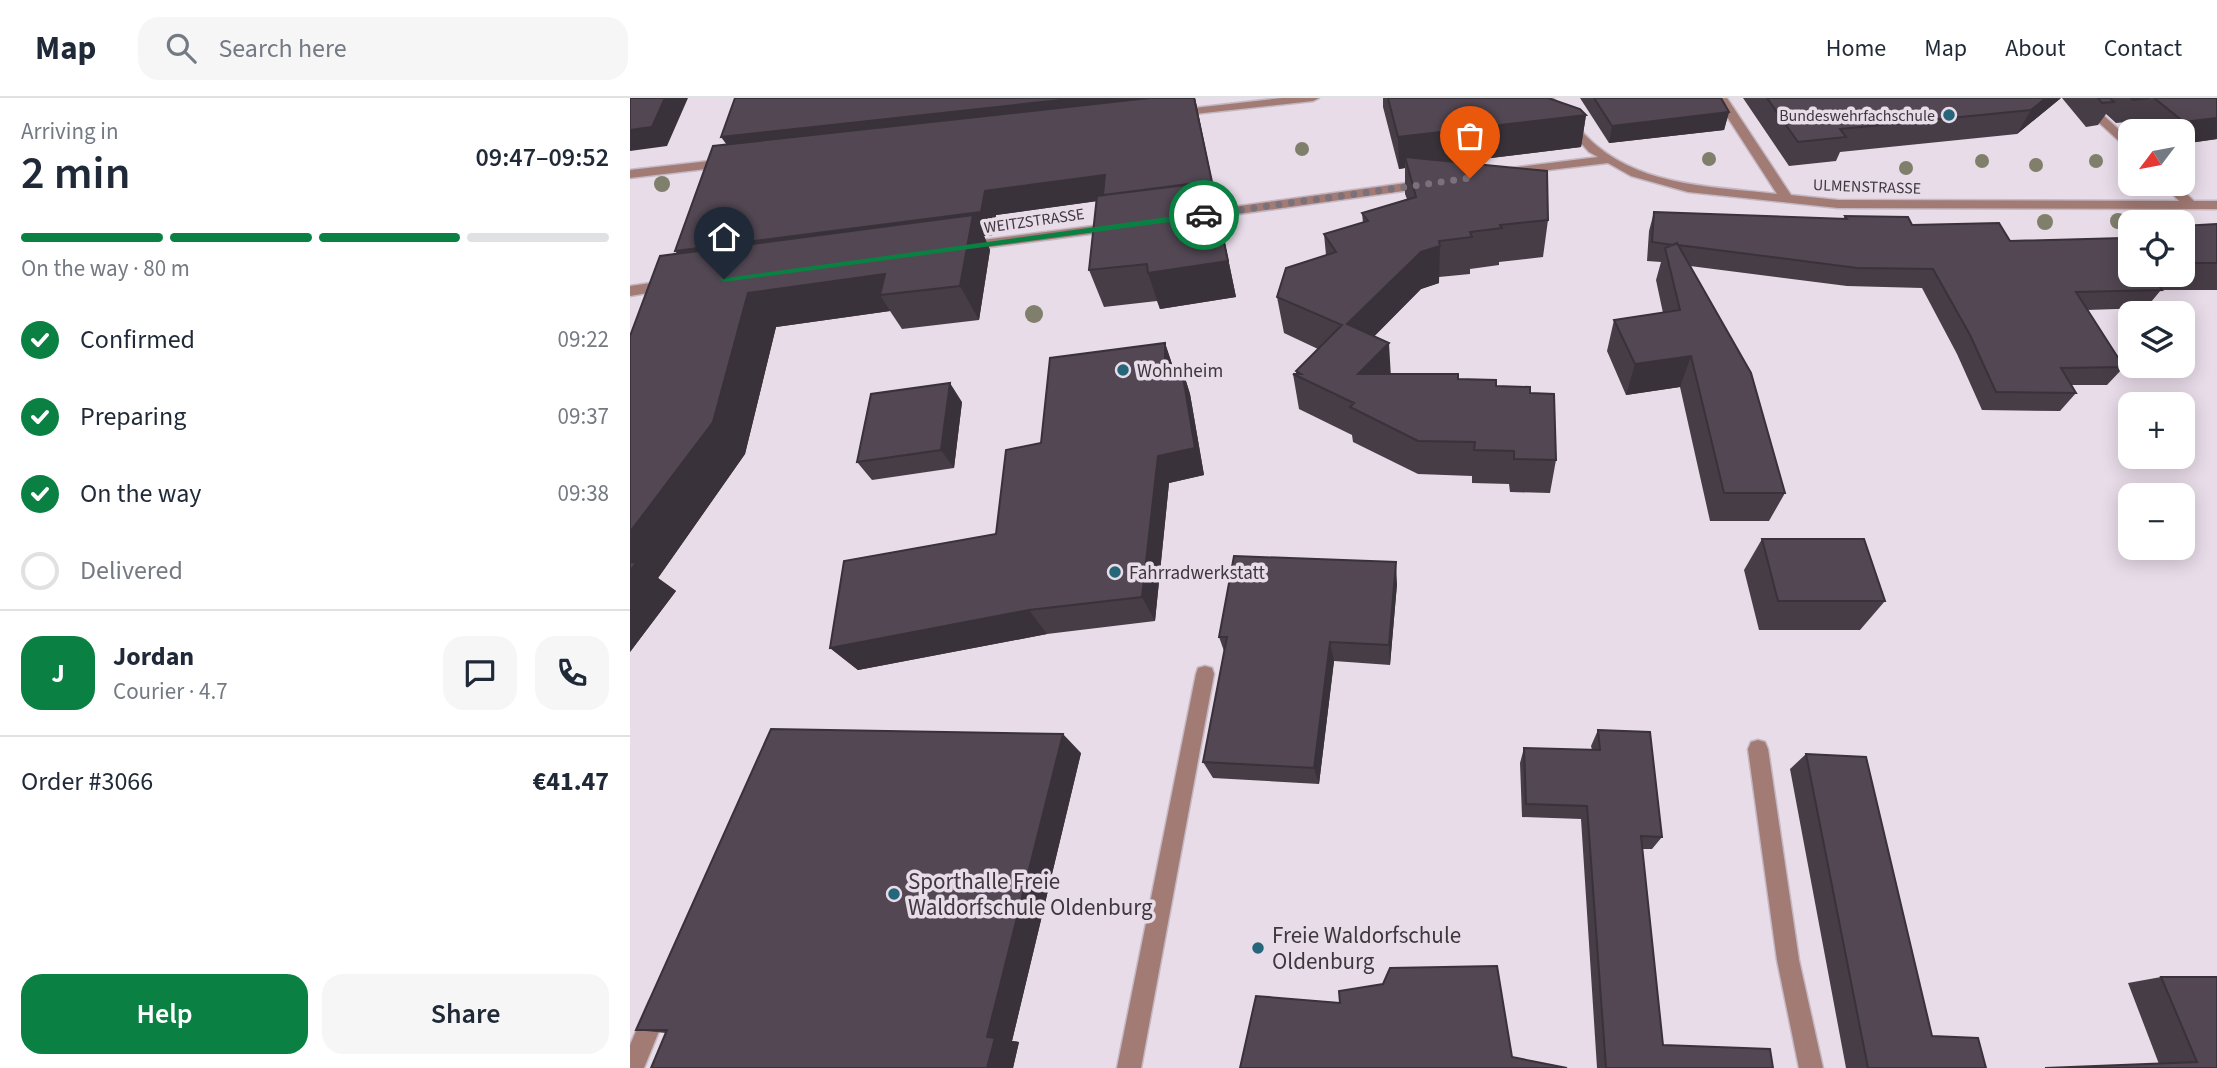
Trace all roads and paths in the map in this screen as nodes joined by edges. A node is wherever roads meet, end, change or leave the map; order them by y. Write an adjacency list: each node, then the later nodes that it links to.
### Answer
1 (1313, 98): 5 (street)
2 (1547, 98): 7 (street, ULMENSTRASSE)
3 (1721, 98): 13 (street)
4 (2078, 98): 6 (street)
5 (1167, 114)
6 (2118, 136)
7 (1608, 159): 10 (street); 13 (street, ULMENSTRASSE)
8 (743, 162): 9 (street)
9 (630, 174)
10 (1497, 174)
11 (1442, 182): 16 (street)
12 (2182, 196): 14 (street)
13 (1787, 199): 14 (street, ULMENSTRASSE)
14 (2191, 205): 15 (street, ULMENSTRASSE)
15 (2217, 205)
16 (1181, 218)
17 (1127, 225): 18 (street, WEITZSTRASSE)
18 (951, 248)
19 (684, 284): 20 (street)
20 (630, 291)
21 (1205, 674): 25 (street)
22 (1758, 749): 26 (street)
23 (668, 983): 24 (street)
24 (632, 1068)
25 (1129, 1068)
26 (1811, 1068)

